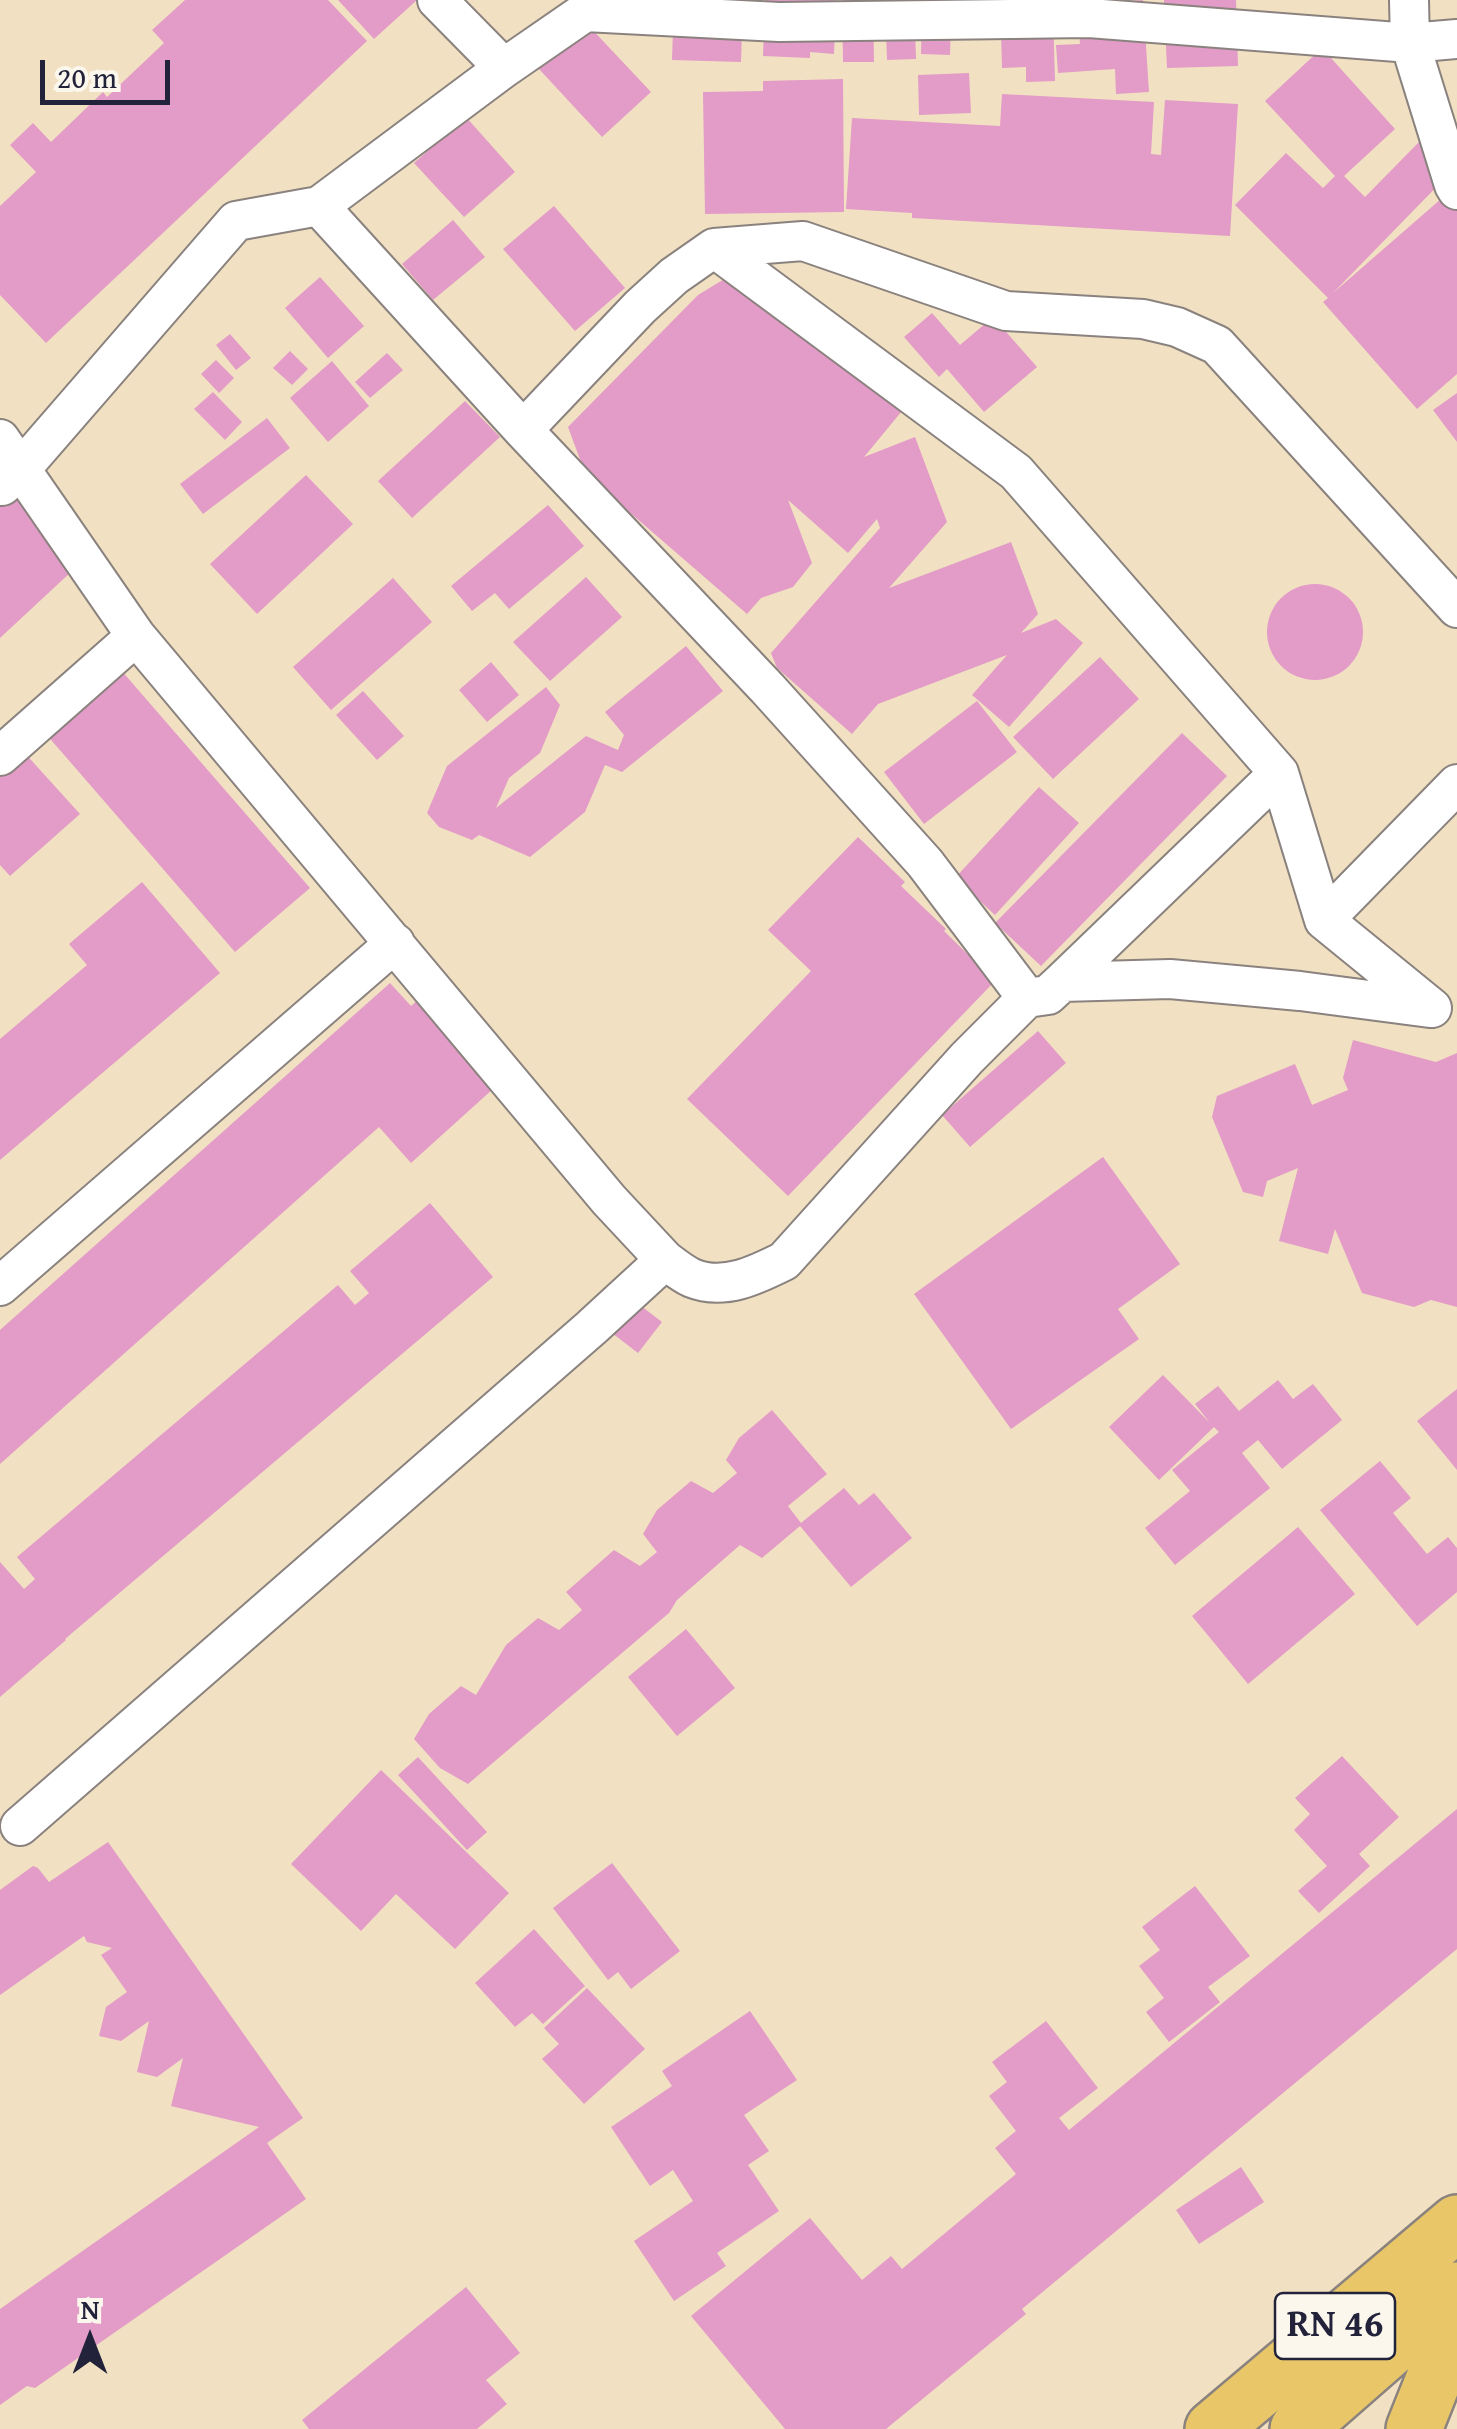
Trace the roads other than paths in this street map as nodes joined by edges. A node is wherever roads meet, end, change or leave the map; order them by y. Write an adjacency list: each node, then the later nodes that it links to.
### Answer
1 (437, 0): 6 (street)
2 (1409, 0): 5 (street)
3 (590, 6): 5 (street); 6 (street)
4 (1457, 39): 5 (street)
5 (1410, 43): 7 (street)
6 (504, 68): 8 (street)
7 (1457, 190)
8 (320, 206): 10 (street); 11 (street)
9 (714, 248): 10 (street); 12 (street); 15 (street)
10 (523, 430): 20 (street)
11 (7, 466): 13 (street)
12 (1457, 608)
13 (136, 636): 14 (street); 18 (street)
14 (0, 756)
15 (1280, 773): 17 (street); 19 (street)
16 (1457, 784): 17 (street)
17 (1324, 920): 21 (street)
18 (395, 943): 22 (street); 23 (street)
19 (1062, 982): 20 (street); 21 (street)
20 (1027, 998): 22 (street)
21 (1444, 1010)
22 (665, 1260): 24 (street)
23 (0, 1286)
24 (20, 1826)
25 (1457, 2223): 28 (main road, RN 46)
26 (1457, 2290): 29 (main road, RN 46)
27 (1457, 2321): 30 (main road)
28 (1212, 2429)
29 (1298, 2429)
30 (1414, 2429)

